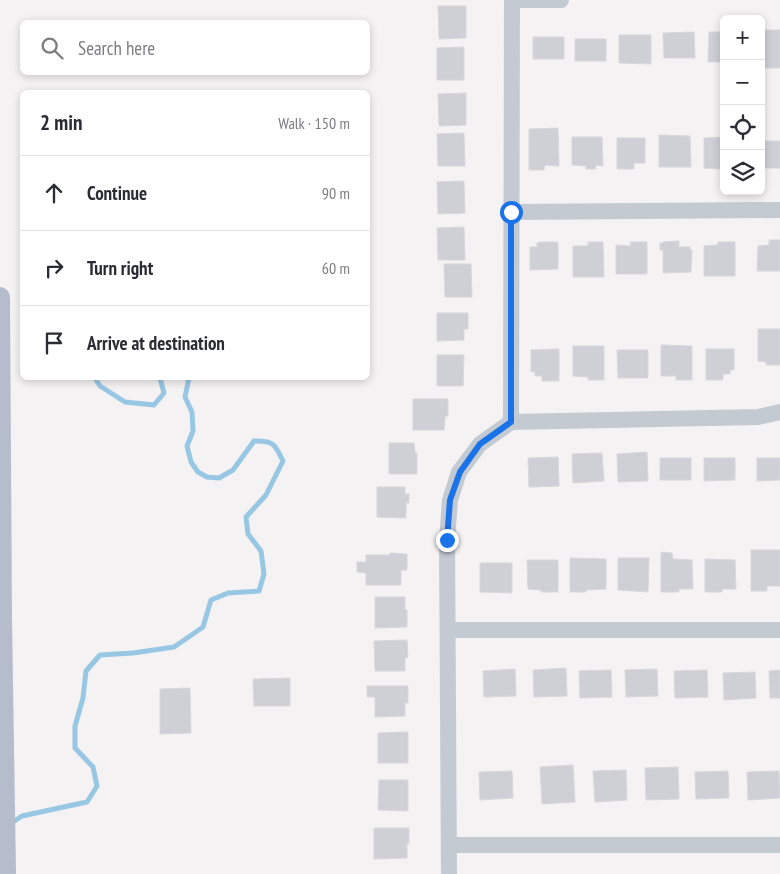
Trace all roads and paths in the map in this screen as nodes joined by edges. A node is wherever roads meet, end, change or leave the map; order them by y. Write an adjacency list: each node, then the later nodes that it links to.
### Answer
1 (512, 0): 2 (street); 4 (street)
2 (561, 0)
3 (780, 210): 4 (street)
4 (511, 212): 8 (street)
5 (0, 297): 6 (main road)
6 (0, 335): 13 (main road)
7 (780, 412): 8 (street)
8 (511, 422): 9 (street)
9 (448, 630): 10 (street); 11 (street)
10 (780, 630)
11 (449, 845): 12 (street); 14 (street)
12 (780, 845)
13 (6, 874)
14 (449, 874)

